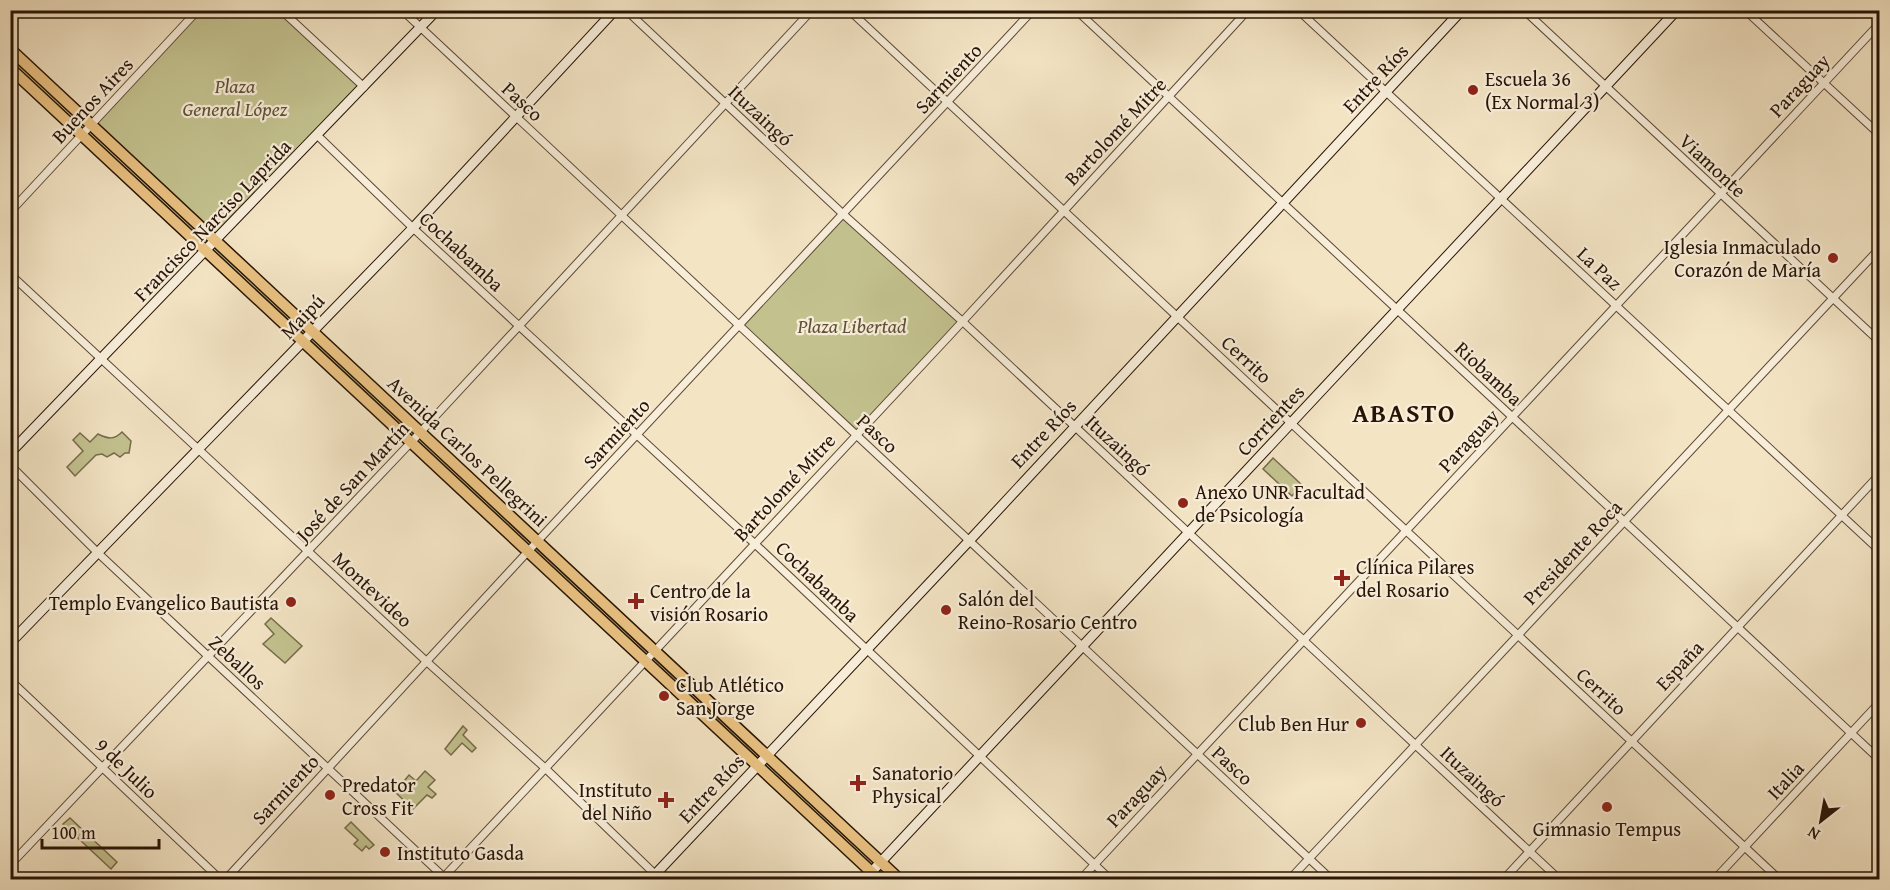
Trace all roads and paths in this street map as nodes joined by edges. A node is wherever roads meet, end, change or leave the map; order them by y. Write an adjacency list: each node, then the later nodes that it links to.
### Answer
1 (186, 10): 17 (street)
2 (282, 10): 23 (street)
3 (402, 10): 19 (street, Pasco)
4 (437, 10): 19 (main road, Francisco Narciso Laprida)
5 (615, 10): 29 (main road, Maipú)
6 (626, 10): 28 (street, Ituzaingó)
7 (812, 10): 28 (street, José de San Martín)
8 (849, 10): 27 (street, Cerrito)
9 (1033, 10): 27 (street, Sarmiento)
10 (1076, 10): 26 (street, Riobamba)
11 (1248, 10): 26 (street, Bartolomé Mitre)
12 (1298, 10): 25 (street, La Paz)
13 (1462, 10): 25 (main road, Entre Ríos)
14 (1524, 10): 24 (street, Viamonte)
15 (1677, 10): 24 (main road, Corrientes)
16 (1745, 10): 22 (street)
17 (195, 13): 30 (street, Buenos Aires)
18 (1880, 23): 22 (street, Paraguay)
19 (420, 28): 23 (main road, Francisco Narciso Laprida); 29 (street, Pasco)
20 (10, 49): 30 (main road, Avenida Carlos Pellegrini)
21 (10, 68): 31 (main road, Avenida Carlos Pellegrini)
22 (1823, 83): 32 (street); 34 (street, Paraguay)
23 (364, 87): 33 (main road, Francisco Narciso Laprida)
24 (1606, 87): 34 (street, Viamonte); 35 (main road, Corrientes)
25 (1386, 92): 35 (street, La Paz); 36 (main road, Entre Ríos)
26 (1169, 97): 36 (street, Riobamba); 37 (street, Bartolomé Mitre)
27 (947, 102): 37 (street, Cerrito); 39 (street, Sarmiento)
28 (725, 104): 39 (street, Ituzaingó); 40 (street, José de San Martín)
29 (516, 117): 40 (street, Pasco); 41 (main road, Maipú)
30 (92, 124): 31 (street, Buenos Aires); 42 (main road, Avenida Carlos Pellegrini)
31 (82, 135): 38 (street, Buenos Aires); 44 (main road, Avenida Carlos Pellegrini)
32 (1880, 135)
33 (318, 136): 41 (street, Cochabamba); 42 (main road, Francisco Narciso Laprida)
34 (1720, 194): 46 (street, Viamonte); 47 (street, Paraguay)
35 (1501, 199): 47 (street, La Paz); 48 (main road, Corrientes)
36 (1282, 203): 48 (street, Riobamba); 49 (main road, Entre Ríos)
37 (1064, 211): 49 (street, Cerrito); 50 (street, Bartolomé Mitre)
38 (10, 212)
39 (843, 214): 50 (street, Ituzaingó); 52 (street, Sarmiento)
40 (622, 216): 51 (street, José de San Martín); 52 (street, Pasco)
41 (413, 228): 51 (street, Cochabamba); 53 (main road, Maipú)
42 (216, 241): 44 (main road, Francisco Narciso Laprida); 53 (main road, Avenida Carlos Pellegrini)
43 (1880, 248): 46 (street, Presidente Roca)
44 (207, 251): 54 (main road, Avenida Carlos Pellegrini); 56 (main road, Francisco Narciso Laprida)
45 (10, 274): 56 (street, Montevideo)
46 (1832, 298): 55 (street, Viamonte); 57 (street, Presidente Roca)
47 (1616, 306): 57 (street, La Paz); 58 (street, Paraguay)
48 (1397, 310): 58 (street, Riobamba); 59 (main road, Corrientes)
49 (1177, 316): 59 (street, Cerrito); 60 (main road, Entre Ríos)
50 (962, 321): 60 (street, Ituzaingó); 63 (street, Bartolomé Mitre)
51 (519, 326): 61 (street, José de San Martín); 62 (street, Cochabamba)
52 (740, 326): 62 (street, Sarmiento); 63 (street, Pasco)
53 (313, 331): 54 (main road, Maipú); 61 (main road, Avenida Carlos Pellegrini)
54 (303, 342): 64 (main road, Avenida Carlos Pellegrini); 65 (main road, Maipú)
55 (1880, 342)
56 (102, 359): 65 (street, Montevideo); 66 (main road, Francisco Narciso Laprida)
57 (1728, 410): 69 (street, La Paz); 70 (street, Presidente Roca)
58 (1512, 417): 70 (street, Riobamba); 71 (street, Paraguay)
59 (1291, 423): 71 (street, Cerrito); 72 (main road, Corrientes)
60 (1074, 426): 72 (street, Ituzaingó); 74 (main road, Entre Ríos)
61 (420, 432): 64 (street, José de San Martín); 73 (main road, Avenida Carlos Pellegrini)
62 (637, 435): 73 (street, Sarmiento); 75 (street, Cochabamba)
63 (856, 435): 74 (street, Pasco); 75 (street, Bartolomé Mitre)
64 (411, 442): 76 (street, José de San Martín); 77 (main road, Avenida Carlos Pellegrini)
65 (198, 449): 76 (street, Montevideo); 79 (main road, Maipú)
66 (10, 453)
67 (10, 465): 79 (street, Zeballos)
68 (1880, 474): 69 (street, España)
69 (1841, 515): 78 (street, La Paz); 80 (street, España)
70 (1624, 522): 80 (street, Riobamba); 81 (street, Presidente Roca)
71 (1406, 531): 81 (street, Cerrito); 82 (street, Paraguay)
72 (1188, 533): 82 (street, Ituzaingó); 84 (main road, Corrientes)
73 (537, 541): 77 (street, Sarmiento); 86 (main road, Avenida Carlos Pellegrini)
74 (969, 541): 84 (street, Pasco); 85 (main road, Entre Ríos)
75 (754, 543): 85 (street, Cochabamba); 86 (street, Bartolomé Mitre)
76 (308, 551): 87 (street, José de San Martín); 89 (street, Montevideo)
77 (528, 551): 88 (main road, Avenida Carlos Pellegrini); 89 (street, Sarmiento)
78 (1880, 551)
79 (98, 553): 83 (main road, Maipú); 87 (street, Zeballos)
80 (1737, 627): 92 (street, Riobamba); 93 (street, España)
81 (1518, 635): 93 (street, Cerrito); 94 (street, Presidente Roca)
82 (1304, 640): 94 (street, Ituzaingó); 95 (street, Paraguay)
83 (10, 643)
84 (1082, 646): 95 (street, Pasco); 97 (main road, Corrientes)
85 (865, 649): 96 (main road, Entre Ríos); 97 (street, Cochabamba)
86 (654, 650): 88 (street, Bartolomé Mitre); 96 (main road, Avenida Carlos Pellegrini)
87 (208, 656): 100 (street, José de San Martín); 101 (street, Zeballos)
88 (645, 660): 99 (main road, Avenida Carlos Pellegrini); 102 (street, Bartolomé Mitre)
89 (426, 661): 101 (street, Sarmiento); 102 (street, Montevideo)
90 (10, 680): 100 (street, 9 de Julio)
91 (1880, 702): 92 (street, Italia)
92 (1851, 733): 98 (street, Riobamba); 103 (street, Italia)
93 (1631, 741): 103 (street, Cerrito); 104 (street, España)
94 (1415, 745): 104 (street, Ituzaingó); 105 (street, Presidente Roca)
95 (1198, 754): 105 (street, Pasco); 107 (street, Paraguay)
96 (767, 755): 99 (main road, Entre Ríos); 106 (main road, Avenida Carlos Pellegrini)
97 (979, 756): 106 (main road, Corrientes); 107 (street, Cochabamba)
98 (1880, 760)
99 (757, 765): 109 (main road, Avenida Carlos Pellegrini); 110 (main road, Entre Ríos)
100 (103, 768): 108 (street, José de San Martín); 111 (street, 9 de Julio)
101 (328, 768): 111 (street, Sarmiento); 112 (street, Zeballos)
102 (545, 768): 110 (street, Montevideo); 112 (street, Bartolomé Mitre)
103 (1744, 847): 120 (street, Italia); 121 (street, Cerrito)
104 (1529, 851): 118 (street, España); 119 (street, Ituzaingó)
105 (1310, 858): 116 (street, Presidente Roca); 117 (street, Pasco)
106 (881, 861): 109 (main road, Corrientes); 113 (main road, Avenida Carlos Pellegrini)
107 (1094, 864): 114 (street, Paraguay); 115 (street, Cochabamba)
108 (10, 866)
109 (872, 877)
110 (655, 878)
111 (223, 879)
112 (444, 879)
113 (900, 879)
114 (1080, 879)
115 (1111, 879)
116 (1290, 879)
117 (1332, 879)
118 (1503, 879)
119 (1560, 879)
120 (1714, 879)
121 (1780, 879)

